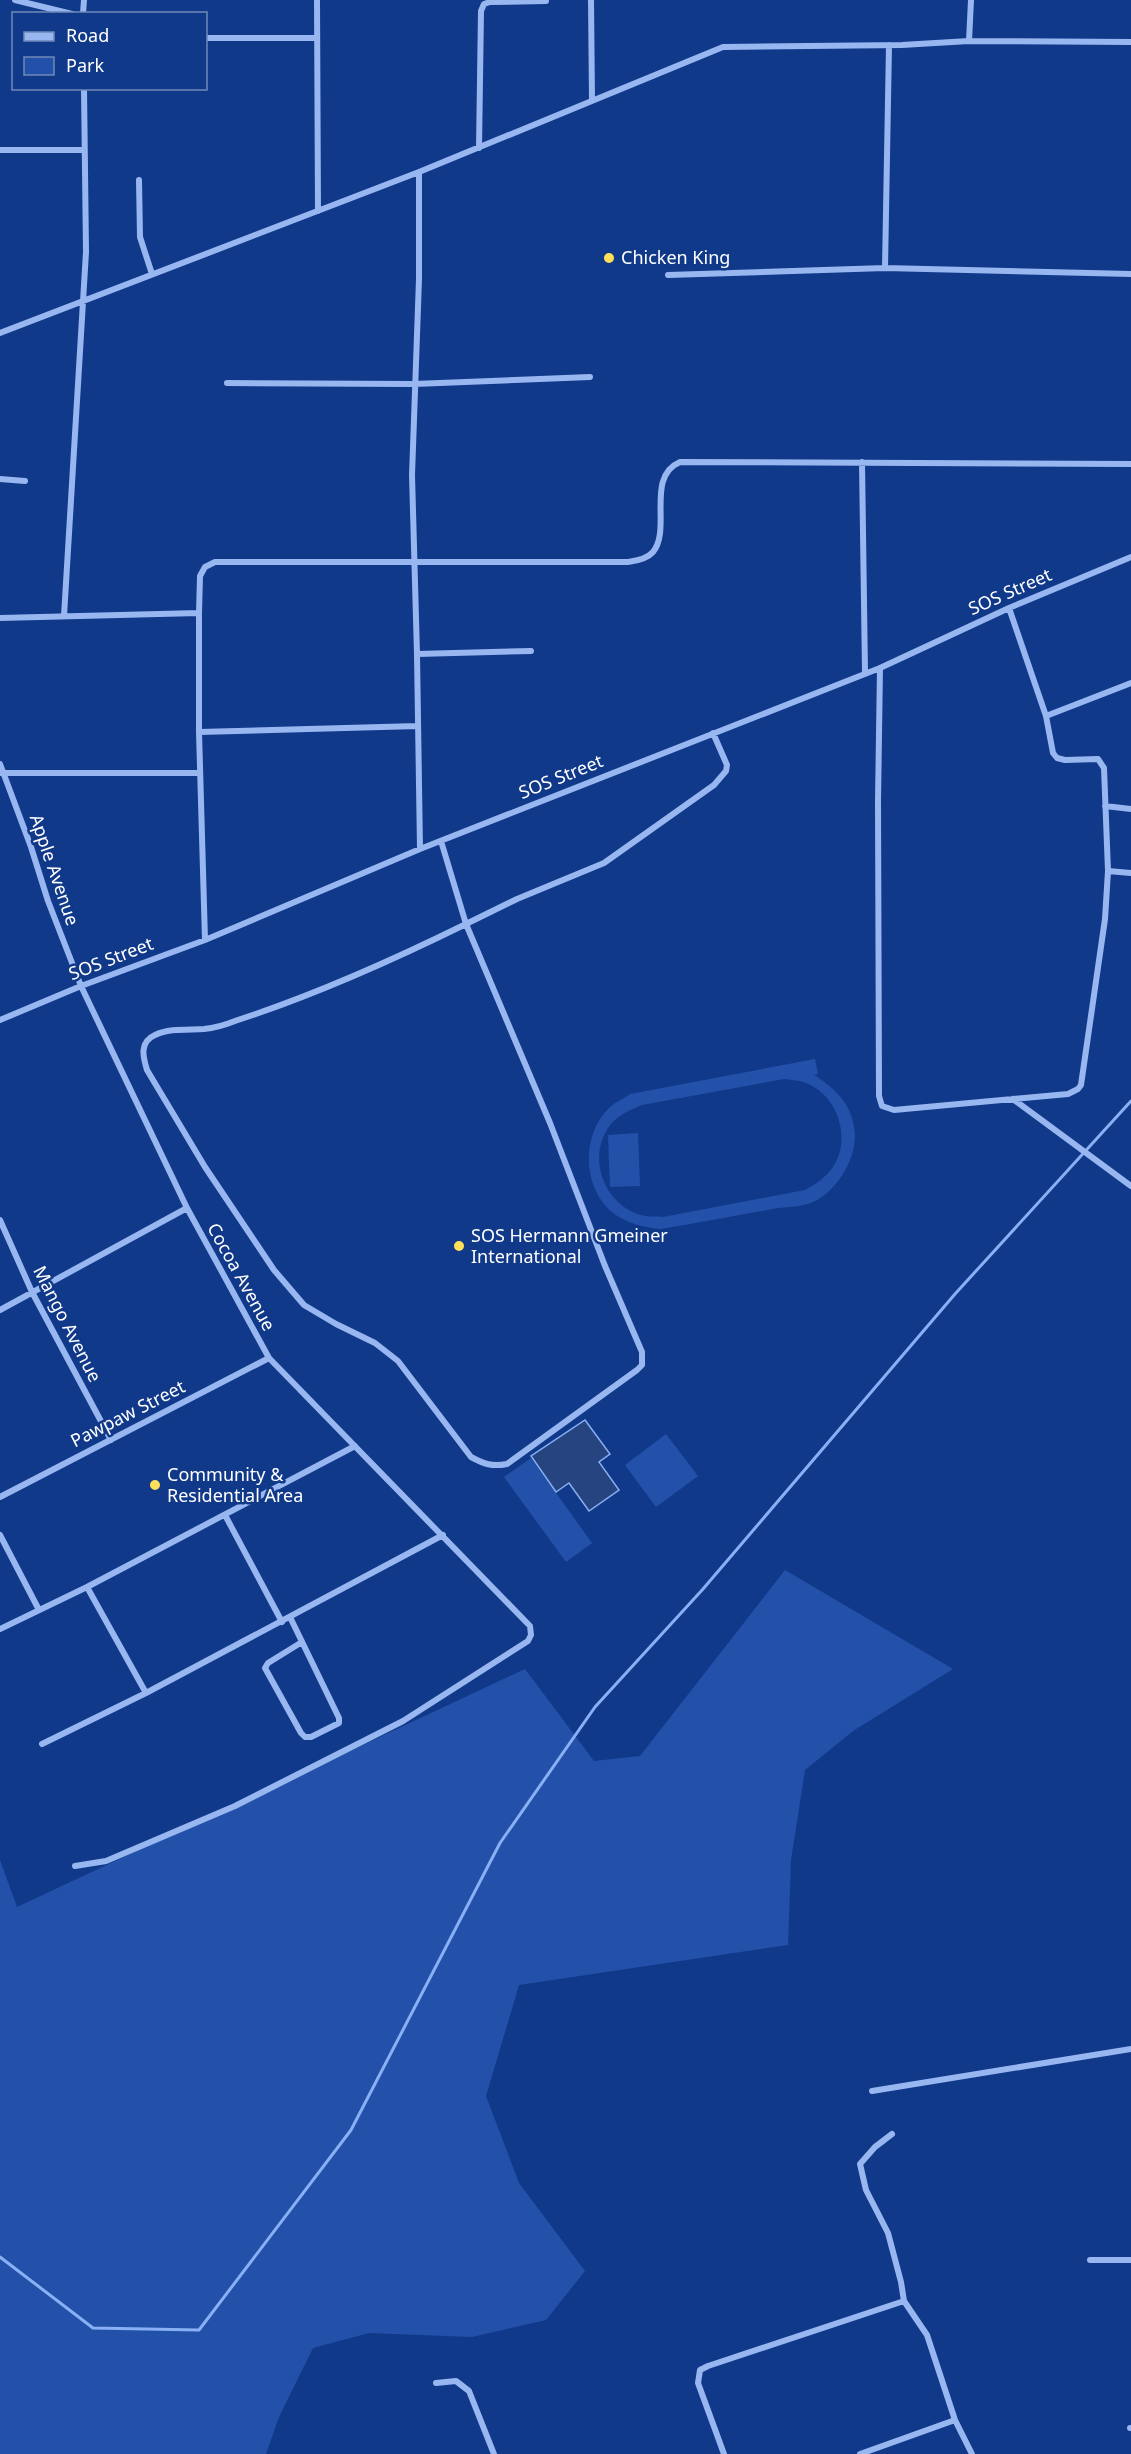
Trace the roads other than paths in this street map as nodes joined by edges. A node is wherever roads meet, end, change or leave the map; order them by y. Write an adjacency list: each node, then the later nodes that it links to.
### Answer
1 (15, 0): 6 (street)
2 (317, 0): 8 (street)
3 (591, 0): 13 (street)
4 (971, 0): 9 (street)
5 (546, 1): 14 (street)
6 (64, 12)
7 (207, 38): 8 (street)
8 (317, 38): 19 (street)
9 (969, 41): 10 (street); 11 (street)
10 (1131, 42)
11 (889, 45): 13 (street); 20 (street)
12 (84, 90): 16 (street)
13 (592, 100): 14 (street)
14 (479, 148): 17 (street)
15 (0, 150): 16 (street)
16 (84, 150): 24 (street)
17 (419, 172): 19 (street); 28 (street)
18 (139, 180): 21 (street)
19 (318, 211): 21 (street)
20 (885, 268): 22 (street); 23 (street)
21 (152, 274): 24 (street)
22 (1131, 274)
23 (668, 275)
24 (82, 302): 25 (street); 37 (street)
25 (0, 333)
26 (590, 377): 28 (street)
27 (227, 383): 28 (street)
28 (414, 384): 34 (street)
29 (862, 462): 30 (street); 34 (street); 42 (street)
30 (1131, 464)
31 (0, 479): 32 (street)
32 (25, 481)
33 (1131, 556): 35 (street, SOS Street)
34 (414, 563): 36 (street); 40 (street)
35 (1009, 608): 41 (street, SOS Street); 44 (street)
36 (199, 613): 37 (street); 46 (street)
37 (64, 616): 38 (street)
38 (0, 618)
39 (531, 651): 40 (street)
40 (417, 654): 45 (street)
41 (880, 668): 42 (street, SOS Street); 61 (street)
42 (866, 673): 47 (street, SOS Street)
43 (1131, 683): 44 (street)
44 (1046, 716): 51 (street)
45 (418, 726): 46 (street); 54 (street)
46 (199, 732): 50 (street)
47 (713, 733): 53 (street, SOS Street); 57 (street)
48 (0, 764): 49 (street, Apple Avenue)
49 (1, 772): 50 (street); 59 (street, Apple Avenue)
50 (200, 773): 58 (street)
51 (1105, 806): 52 (street); 55 (street)
52 (1131, 809)
53 (441, 841): 54 (street, SOS Street); 57 (street)
54 (420, 849): 58 (street, SOS Street)
55 (1108, 871): 56 (street); 61 (street)
56 (1131, 873)
57 (466, 924): 57 (street)
58 (205, 940): 59 (street, SOS Street)
59 (81, 986): 60 (street, SOS Street); 63 (street, Cocoa Avenue)
60 (0, 1020)
61 (1013, 1099): 62 (street)
62 (1131, 1186)
63 (187, 1208): 65 (street); 67 (street, Cocoa Avenue)
64 (0, 1220): 65 (street, Mango Avenue)
65 (32, 1292): 66 (street); 68 (street, Mango Avenue)
66 (0, 1310)
67 (269, 1358): 68 (street, Pawpaw Street); 69 (street, Cocoa Avenue)
68 (111, 1440): 70 (street, Pawpaw Street)
69 (355, 1446): 71 (street); 73 (street, Cocoa Avenue)
70 (0, 1497)
71 (225, 1515): 74 (street); 77 (street)
72 (0, 1535): 75 (street)
73 (443, 1535): 76 (street); 82 (street, Cocoa Avenue)
74 (87, 1587): 75 (street); 80 (street)
75 (39, 1610): 78 (street)
76 (290, 1617): 77 (street); 79 (street)
77 (282, 1622): 80 (street)
78 (0, 1629)
79 (302, 1642): 79 (street)
80 (146, 1693): 81 (street)
81 (42, 1744)
82 (75, 1866)
83 (1131, 2049): 84 (street)
84 (872, 2091)
85 (892, 2134): 88 (street)
86 (1090, 2260): 87 (street)
87 (1131, 2260)
88 (904, 2301): 90 (street); 92 (street)
89 (436, 2383): 91 (street)
90 (955, 2420): 93 (street); 94 (street)
91 (494, 2454)
92 (724, 2454)
93 (860, 2454)
94 (972, 2454)

